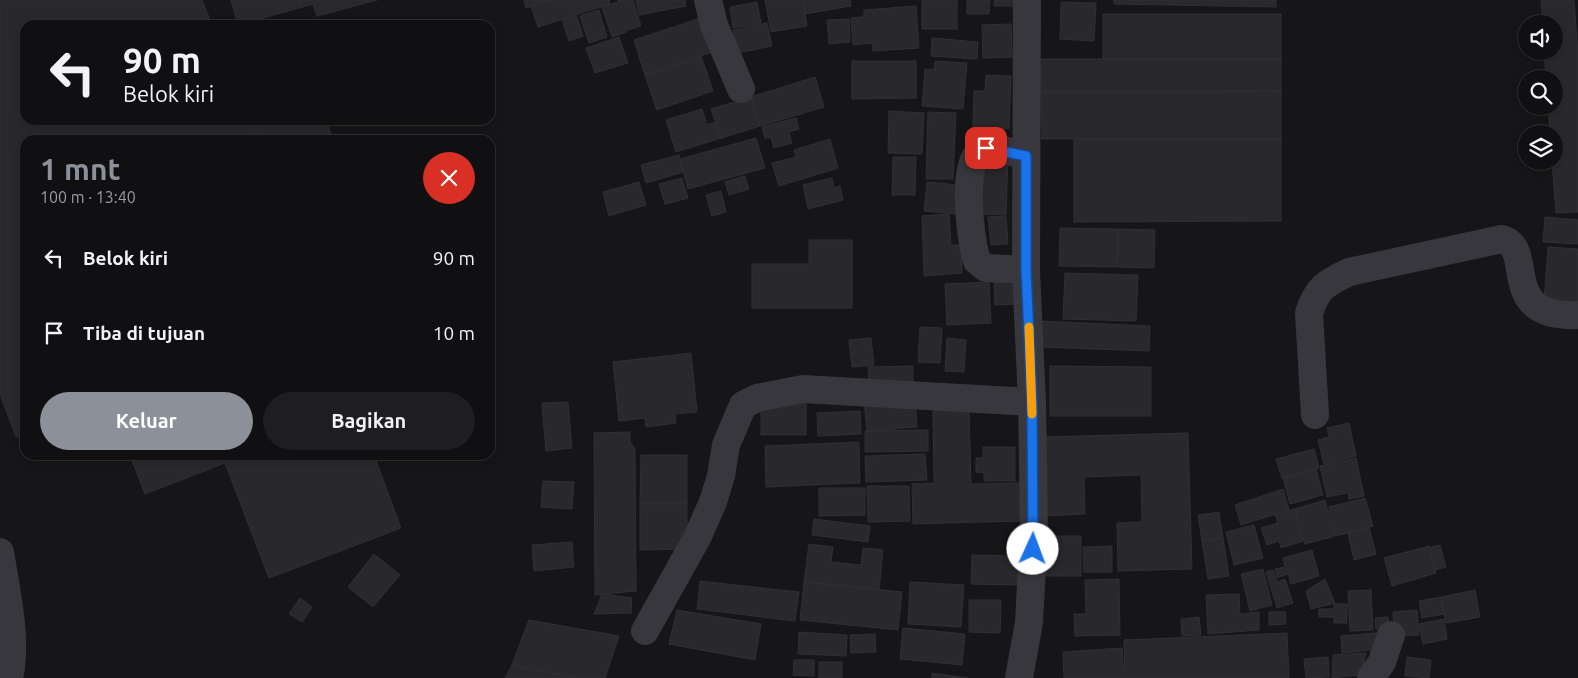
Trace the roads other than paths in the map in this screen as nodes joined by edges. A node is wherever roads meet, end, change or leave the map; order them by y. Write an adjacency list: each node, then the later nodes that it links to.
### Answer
1 (708, 0): 3 (street)
2 (1027, 0): 4 (street)
3 (741, 89)
4 (1026, 156): 5 (street); 5 (street)
5 (1026, 270): 7 (street)
6 (1578, 315): 8 (street)
7 (1032, 402): 10 (street); 13 (street)
8 (1316, 415)
9 (0, 552): 12 (street)
10 (645, 631)
11 (1391, 636): 14 (street)
12 (9, 678)
13 (1019, 678)
14 (1371, 678)

